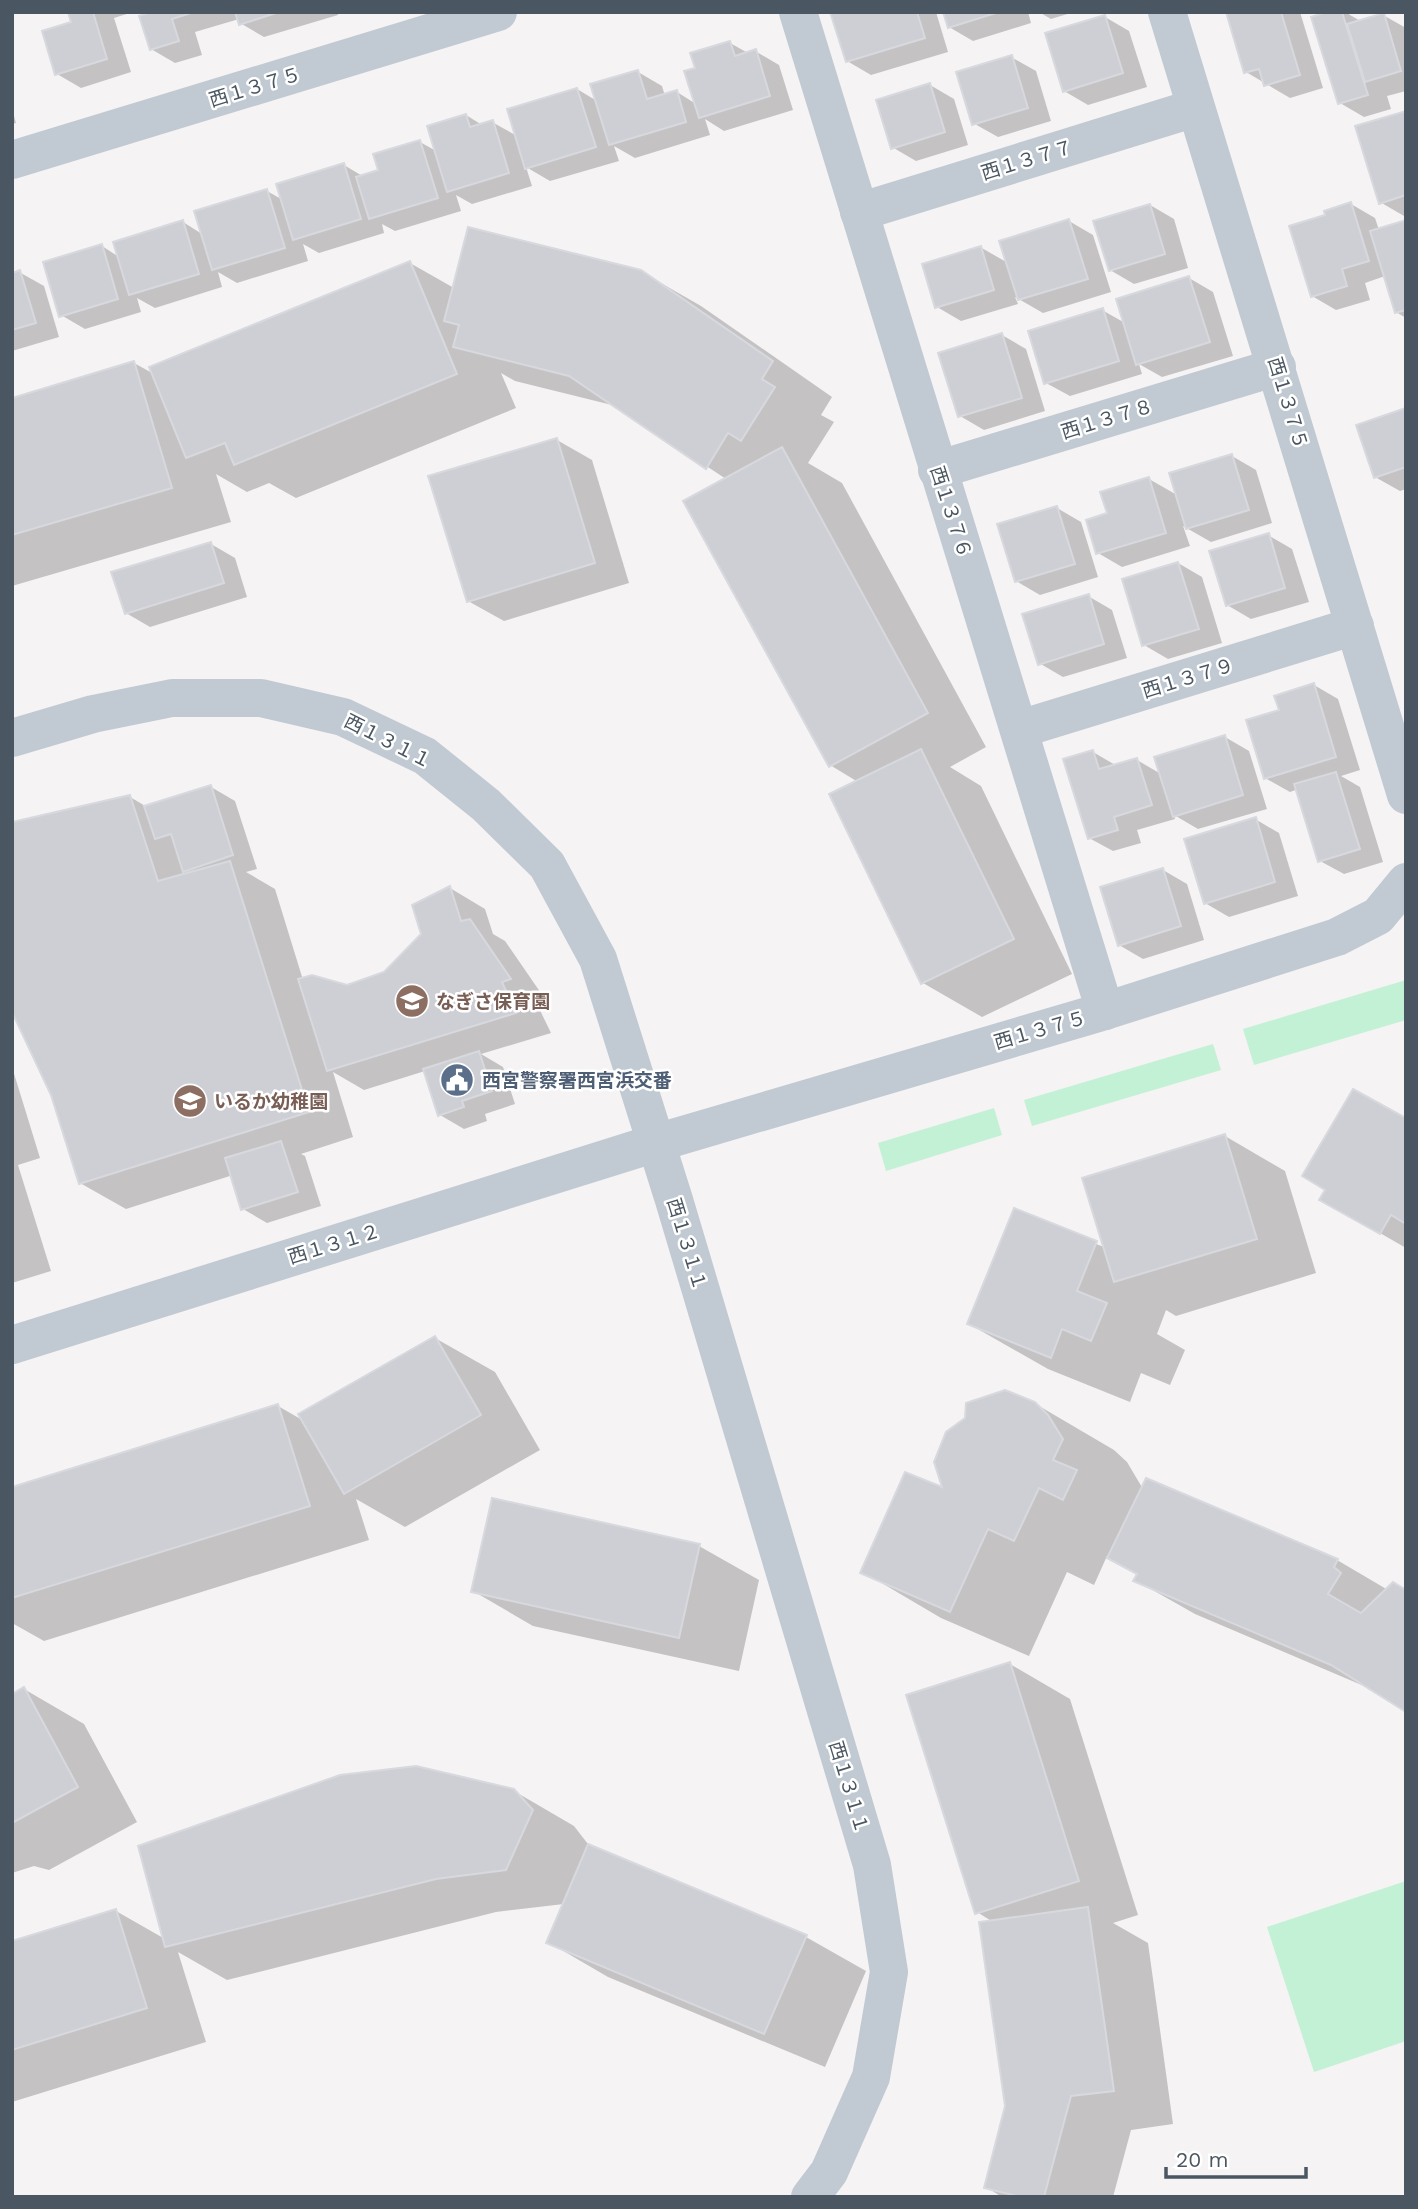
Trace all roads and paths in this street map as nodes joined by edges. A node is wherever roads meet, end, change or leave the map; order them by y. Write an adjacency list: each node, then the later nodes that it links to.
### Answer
1 (498, 12): 5 (street, 西１３７５)
2 (798, 12): 6 (street, 西１３７６)
3 (1167, 12): 4 (street, 西１３７５)
4 (1195, 108): 6 (street, 西１３７７); 7 (street, 西１３７５)
5 (12, 160)
6 (859, 212): 8 (street, 西１３７６)
7 (1277, 367): 8 (street, 西１３７８); 9 (street, 西１３７５)
8 (937, 470): 10 (street, 西１３７６)
9 (1355, 626): 10 (street, 西１３７９); 12 (street, 西１３７５)
10 (1020, 729): 14 (street, 西１３７６)
11 (12, 738): 15 (street, 西１３１１)
12 (1406, 794)
13 (1406, 883): 14 (street, 西１３７５)
14 (1105, 1011): 15 (street, 西１３７５)
15 (656, 1143): 16 (street, 西１３１２); 17 (street, 西１３１１)
16 (12, 1345)
17 (810, 2197)

